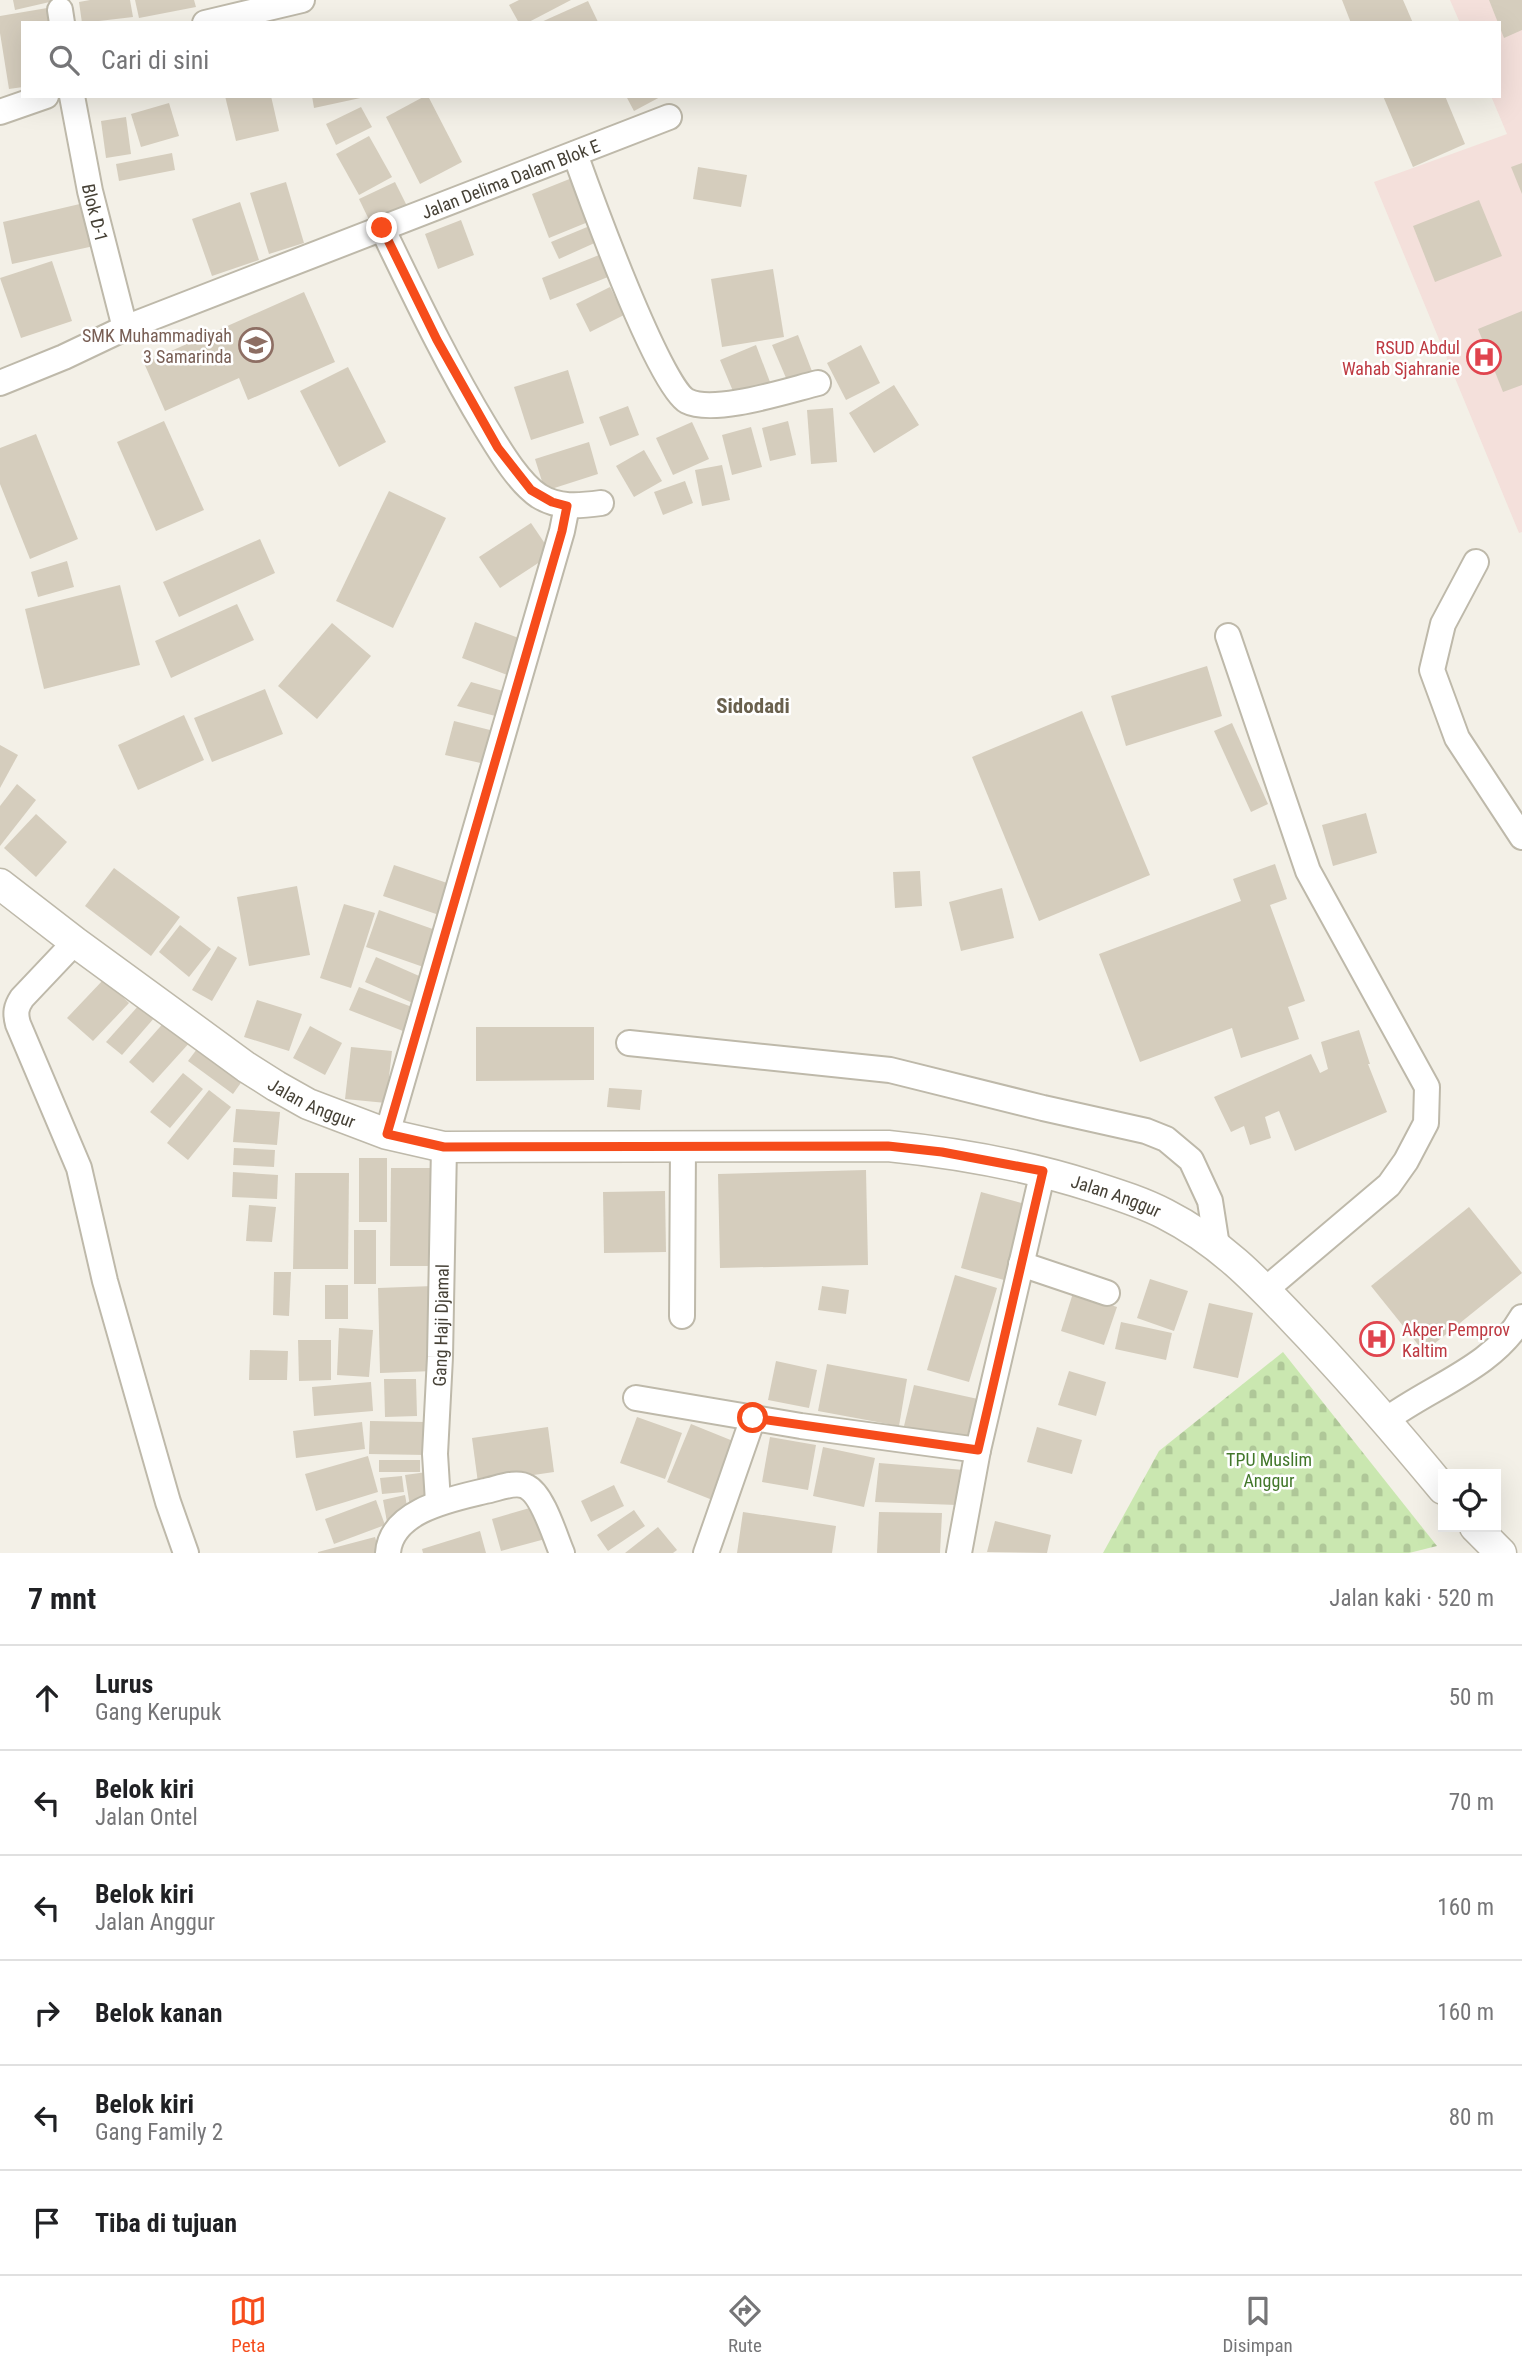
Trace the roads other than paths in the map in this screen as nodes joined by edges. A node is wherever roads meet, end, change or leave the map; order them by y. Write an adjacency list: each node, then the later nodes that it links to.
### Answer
1 (302, 0): 2 (street)
2 (213, 21)
3 (40, 98): 5 (street)
4 (72, 98): 9 (street, Blok D-1)
5 (0, 112)
6 (669, 117): 7 (street, Jalan Delima Dalam Blok E)
7 (575, 155): 8 (street, Jalan Delima Dalam Blok E); 11 (street)
8 (382, 228): 9 (street, Jalan Delima Dalam Blok E); 13 (street)
9 (125, 328): 10 (street, Jalan Delima Dalam Blok E)
10 (0, 383)
11 (818, 383)
12 (601, 503): 13 (street)
13 (567, 506): 20 (street)
14 (1476, 562): 16 (street)
15 (1228, 636): 26 (street)
16 (1522, 837)
17 (0, 884): 18 (street, Jalan Anggur)
18 (75, 942): 20 (street, Jalan Anggur); 37 (street)
19 (629, 1044): 24 (street)
20 (387, 1134): 22 (street, Jalan Anggur)
21 (682, 1146): 22 (street, Jalan Anggur); 23 (street, Jalan Anggur); 28 (street)
22 (444, 1147): 35 (street, Gang Haji Djamal)
23 (1043, 1171): 24 (street, Jalan Anggur); 25 (street)
24 (1217, 1246): 26 (street, Jalan Anggur)
25 (1021, 1264): 27 (street); 33 (street)
26 (1265, 1290): 32 (street, Jalan Anggur)
27 (1107, 1293)
28 (682, 1316)
29 (1522, 1317): 32 (street)
30 (636, 1398): 31 (street)
31 (753, 1418): 33 (street); 40 (street)
32 (1386, 1420): 34 (street, Jalan Anggur)
33 (978, 1450): 41 (street)
34 (1438, 1483)
35 (438, 1503): 38 (street); 39 (street)
36 (1480, 1532): 42 (street)
37 (186, 1553)
38 (387, 1553)
39 (562, 1553)
40 (706, 1553)
41 (959, 1553)
42 (1501, 1553)

